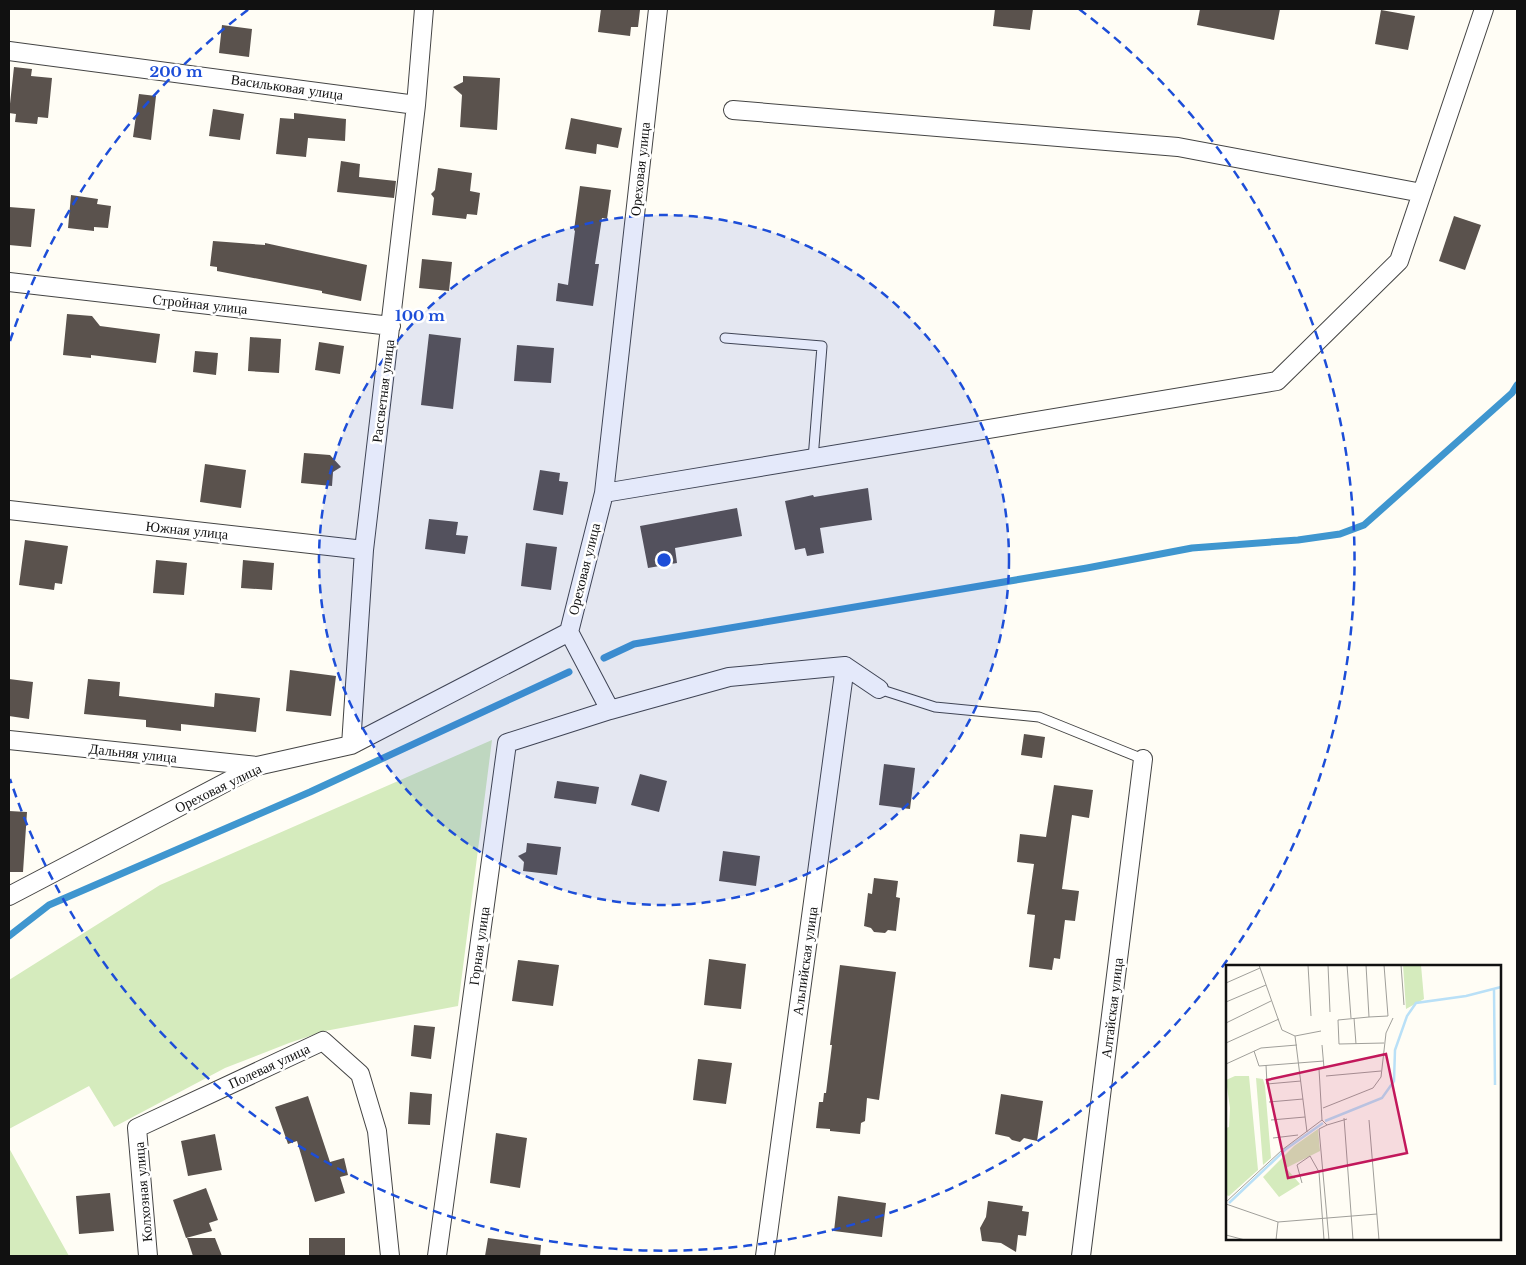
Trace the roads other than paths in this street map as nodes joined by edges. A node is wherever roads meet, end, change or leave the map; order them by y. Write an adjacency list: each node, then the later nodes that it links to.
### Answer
1 (424, 9): 5 (street, Рассветная улица)
2 (658, 9): 12 (street, Ореховая улица)
3 (1484, 9): 7 (street)
4 (9, 51): 5 (street, Васильковая улица)
5 (416, 105): 9 (street, Рассветная улица)
6 (733, 110): 7 (street)
7 (1422, 192): 11 (street)
8 (9, 282): 9 (street, Стройная улица)
9 (390, 326): 14 (street, Рассветная улица)
10 (725, 338): 11 (lane)
11 (813, 459): 12 (street)
12 (604, 494): 15 (street, Ореховая улица)
13 (9, 510): 14 (street, Южная улица)
14 (364, 550): 20 (street, Рассветная улица)
15 (569, 632): 18 (street); 20 (street, Ореховая улица)
16 (845, 666): 17 (street); 18 (street); 28 (street, Альпийская улица)
17 (878, 689): 21 (lane)
18 (610, 710): 27 (street, Горная улица)
19 (9, 740): 22 (street, Дальняя улица)
20 (351, 745): 22 (street, Ореховая улица)
21 (1143, 759): 29 (street, Алтайская улица)
22 (257, 766): 23 (street, Ореховая улица)
23 (9, 896)
24 (138, 1128): 25 (street, Колхозная улица); 26 (street, Полевая улица)
25 (148, 1256)
26 (390, 1256)
27 (437, 1256)
28 (765, 1256)
29 (1081, 1256)

